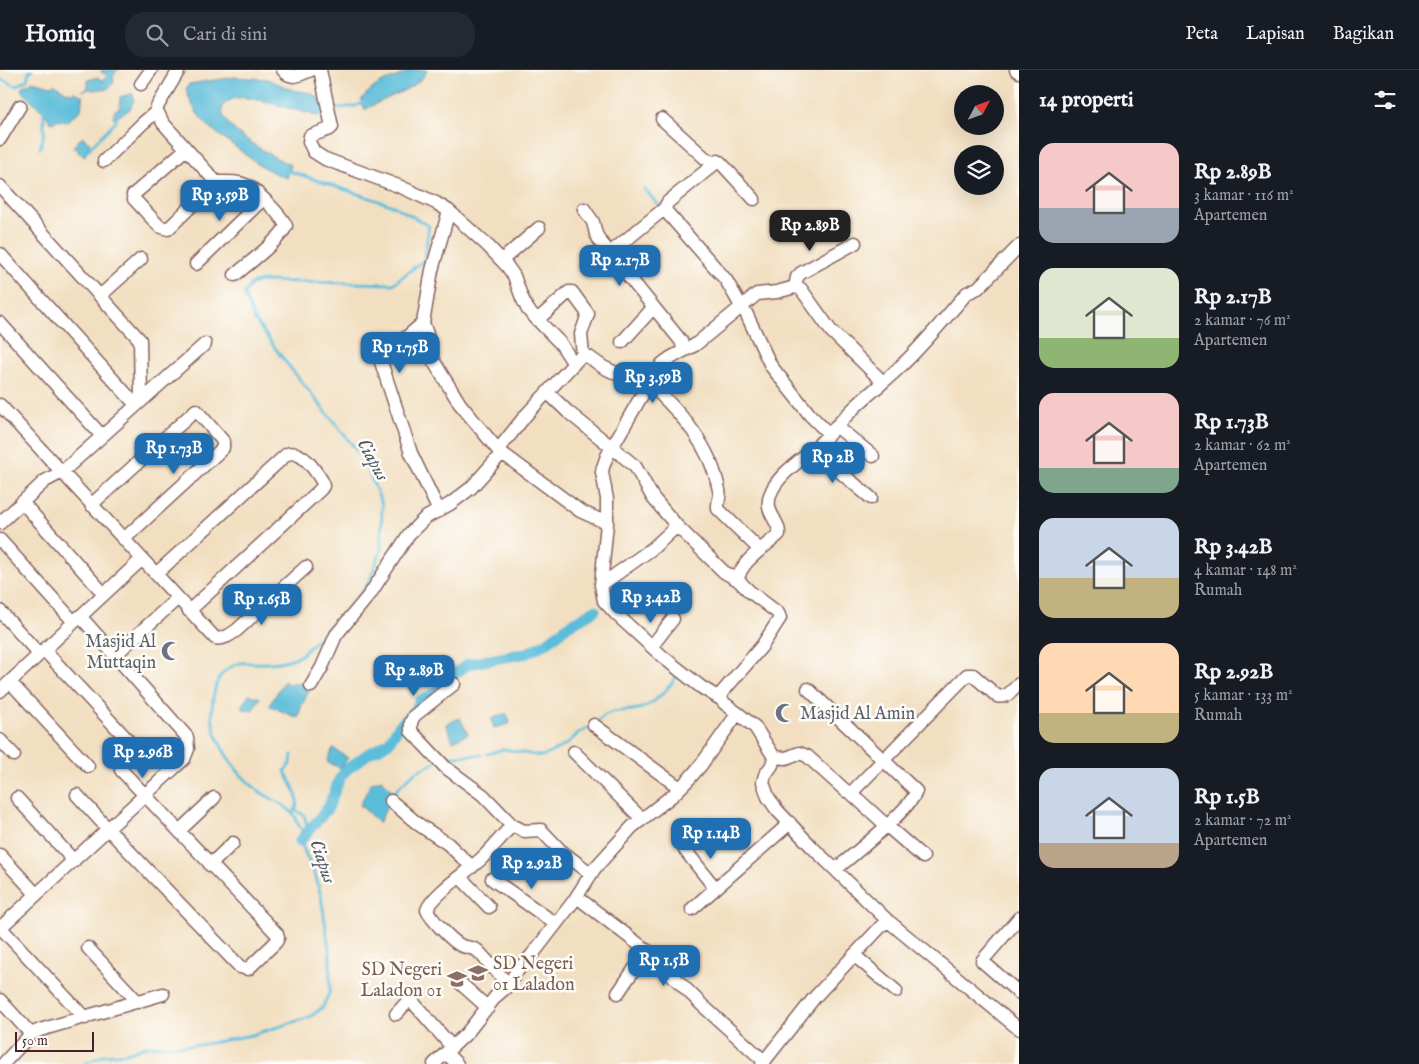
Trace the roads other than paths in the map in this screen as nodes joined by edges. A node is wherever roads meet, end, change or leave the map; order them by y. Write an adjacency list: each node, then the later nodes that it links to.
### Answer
1 (151, 70): 6 (street)
2 (179, 70): 8 (street)
3 (283, 70): 4 (street)
4 (311, 70)
5 (320, 70): 20 (street)
6 (141, 84)
7 (20, 106): 10 (street)
8 (157, 111): 11 (street); 12 (street)
9 (662, 120): 13 (street)
10 (0, 139)
11 (186, 149): 14 (street); 14 (street)
12 (104, 161)
13 (718, 161): 16 (street); 19 (street)
14 (216, 182): 17 (street)
15 (0, 186): 31 (street)
16 (754, 199)
17 (263, 200): 28 (street); 29 (street)
18 (584, 209): 24 (street)
19 (664, 209): 24 (street); 33 (street)
20 (449, 211): 27 (street); 35 (street)
21 (539, 228): 27 (street)
22 (855, 244): 30 (street)
23 (1019, 246): 41 (street)
24 (610, 253): 32 (street)
25 (0, 254): 44 (street)
26 (141, 259): 31 (street)
27 (502, 260): 34 (street)
28 (196, 264)
29 (235, 275)
30 (795, 287): 33 (street); 41 (street)
31 (100, 296): 44 (street)
32 (653, 308): 37 (street); 39 (street)
33 (744, 309): 39 (street); 46 (street)
34 (537, 320): 40 (street); 40 (street)
35 (423, 323): 50 (street); 56 (street)
36 (0, 324): 47 (street)
37 (622, 342)
38 (205, 344): 44 (street)
39 (684, 350): 42 (street)
40 (578, 360): 42 (street); 43 (street)
41 (883, 382): 46 (street)
42 (648, 386): 48 (street); 62 (street)
43 (548, 393): 48 (street); 50 (street)
44 (139, 402): 47 (street)
45 (0, 405): 52 (street)
46 (833, 430): 49 (street); 51 (street)
47 (102, 436): 52 (street)
48 (613, 448): 58 (street); 59 (street)
49 (813, 450): 53 (street); 62 (street)
50 (500, 452): 56 (street); 58 (street)
51 (873, 456)
52 (62, 472): 54 (street); 55 (street)
53 (871, 498)
54 (22, 502): 57 (street); 68 (street)
55 (91, 505): 60 (street); 60 (street)
56 (439, 511): 80 (street)
57 (0, 523)
58 (607, 523): 67 (street)
59 (677, 526): 66 (street); 67 (street)
60 (124, 539): 63 (street)
61 (0, 540): 72 (street)
62 (760, 550): 66 (street)
63 (142, 559): 65 (street); 68 (street)
64 (306, 567): 70 (street)
65 (156, 574): 69 (street); 70 (street)
66 (738, 580): 82 (street)
67 (600, 585): 74 (street)
68 (104, 594): 72 (street)
69 (178, 598): 70 (street); 76 (street)
70 (189, 611)
71 (0, 612): 75 (street)
72 (77, 619): 75 (street); 76 (street)
73 (673, 619): 74 (street)
74 (652, 646): 82 (street)
75 (42, 652): 79 (street); 85 (street)
76 (115, 655): 96 (street)
77 (454, 684): 102 (street)
78 (1019, 684): 90 (street)
79 (5, 686): 91 (street)
80 (311, 686)
81 (808, 689): 90 (street)
82 (719, 698): 83 (street)
83 (736, 712): 89 (street); 93 (street)
84 (594, 725): 93 (street)
85 (126, 739)
86 (0, 740): 88 (street)
87 (574, 752): 100 (street)
88 (14, 755)
89 (774, 757): 94 (street); 101 (street)
90 (885, 760): 94 (street); 103 (street)
91 (88, 766)
92 (121, 770): 96 (street)
93 (680, 788): 100 (street)
94 (852, 793): 103 (street)
95 (77, 795): 104 (street)
96 (145, 795): 104 (street); 105 (street)
97 (17, 798): 110 (street)
98 (214, 798): 105 (street)
99 (391, 801): 112 (street)
100 (642, 819): 114 (street)
101 (790, 823): 113 (street); 117 (street)
102 (512, 825): 112 (street); 114 (street)
103 (887, 826): 109 (street); 113 (street)
104 (108, 830): 110 (street); 111 (street)
105 (179, 831): 111 (street)
106 (233, 842): 111 (street)
107 (685, 850): 117 (street)
108 (0, 855): 118 (street)
109 (923, 857)
110 (74, 861): 118 (street)
111 (210, 865)
112 (472, 867): 115 (street)
113 (836, 869): 123 (street)
114 (590, 873): 119 (street)
115 (460, 877): 120 (street); 130 (street)
116 (492, 879): 124 (street)
117 (715, 888): 121 (street)
118 (36, 894): 125 (street)
119 (577, 897): 124 (street); 127 (street)
120 (489, 906)
121 (692, 909)
122 (1019, 918): 133 (street)
123 (888, 920): 128 (street); 140 (street)
124 (556, 924): 130 (street)
125 (0, 927): 139 (street)
126 (88, 948): 136 (street)
127 (650, 953): 132 (street); 143 (street)
128 (854, 955): 131 (street); 143 (street)
129 (459, 982): 137 (street)
130 (508, 984): 137 (street)
131 (896, 991)
132 (618, 993)
133 (1019, 993)
134 (163, 994): 136 (street)
135 (0, 1000): 141 (street)
136 (138, 1002): 139 (street)
137 (488, 1008): 142 (street)
138 (396, 1014): 142 (street)
139 (85, 1018): 141 (street)
140 (1019, 1029)
141 (31, 1034): 144 (street)
142 (449, 1050): 145 (street); 146 (street)
143 (763, 1063)
144 (3, 1064)
145 (434, 1064)
146 (457, 1064)

